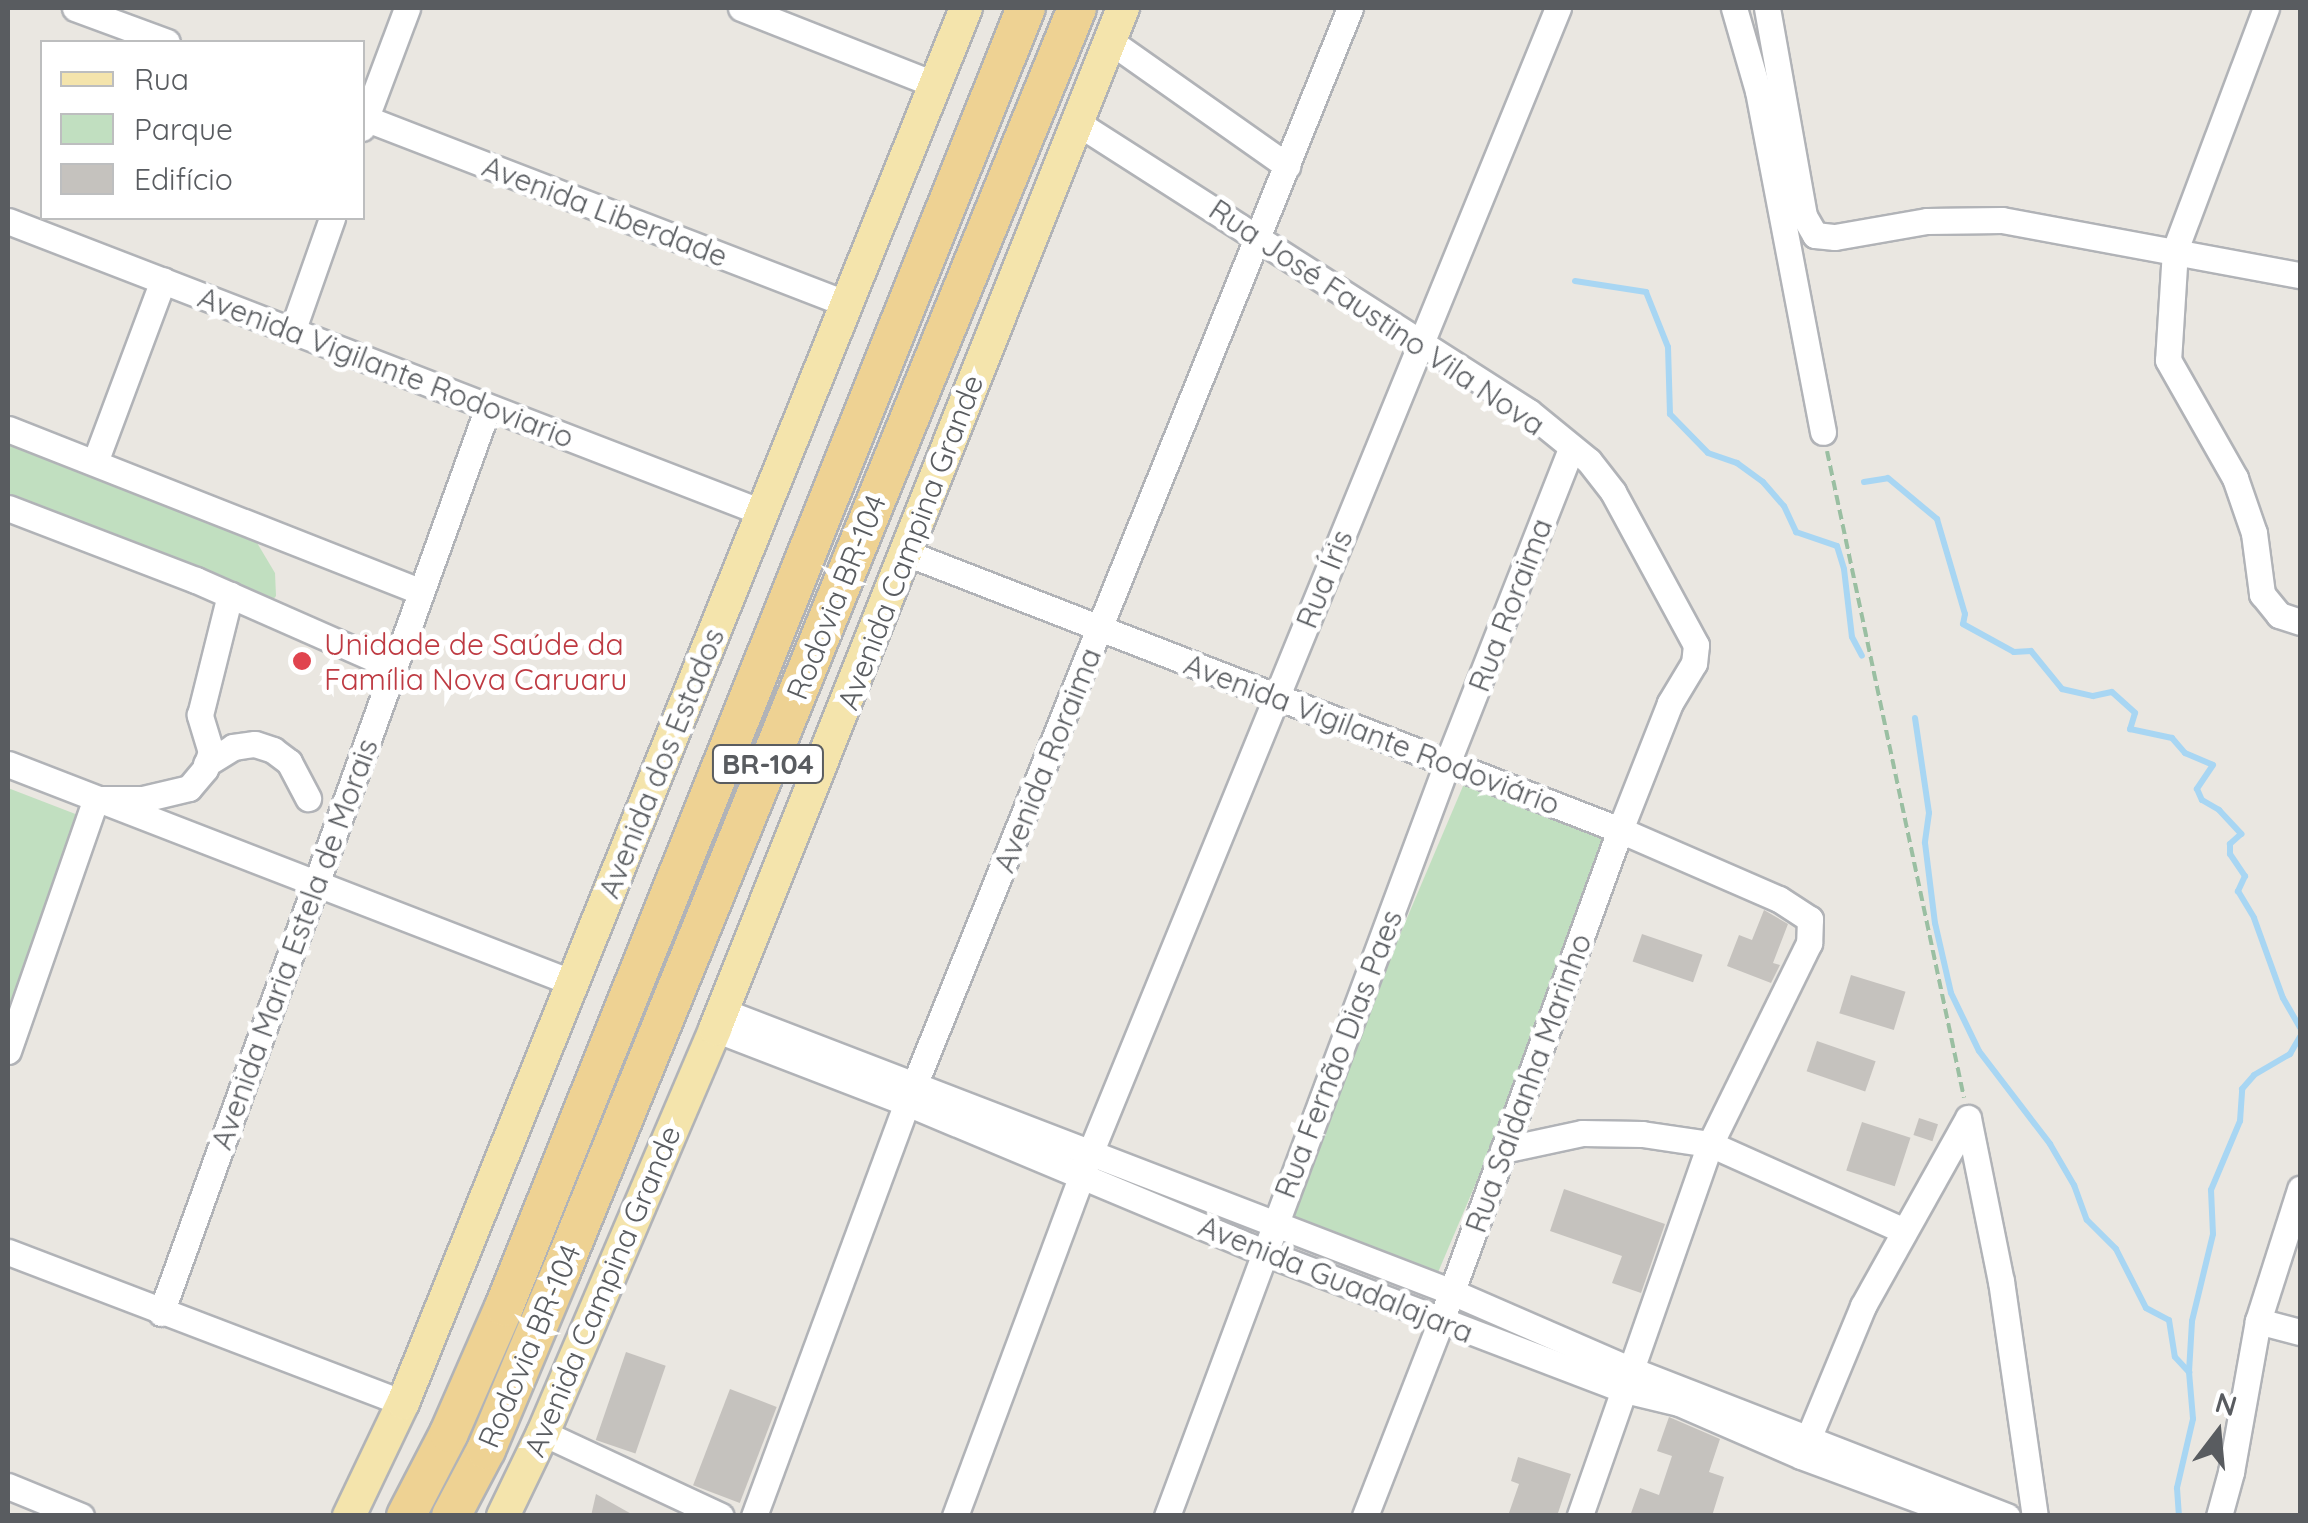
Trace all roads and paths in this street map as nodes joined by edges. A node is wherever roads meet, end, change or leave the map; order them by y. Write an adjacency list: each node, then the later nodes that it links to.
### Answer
1 (75, 8): 13 (street)
2 (407, 8): 16 (street)
3 (741, 8): 15 (street)
4 (966, 8): 15 (main road, Avenida dos Estados)
5 (1026, 8): 78 (highway, Rodovia BR-104 / BR-104)
6 (1077, 8): 79 (highway, Rodovia BR-104 / BR-104)
7 (1123, 8): 14 (main road, Avenida Campina Grande)
8 (1350, 8): 19 (street, Avenida Roraima)
9 (1558, 8): 28 (street, Rua Íris)
10 (1734, 8): 31 (street)
11 (1767, 8): 23 (street)
12 (2266, 8): 23 (street)
13 (161, 40)
14 (1110, 41): 18 (main road, Avenida Campina Grande); 19 (street)
15 (936, 85): 26 (main road, Avenida dos Estados)
16 (365, 119)
17 (365, 122): 26 (street, Avenida Liberdade)
18 (1076, 122): 22 (street, Rua José Faustino Vila Nova); 36 (main road, Avenida Campina Grande)
19 (1286, 166): 22 (street, Avenida Roraima)
20 (331, 220): 27 (street)
21 (8, 221): 25 (street, Avenida Vigilante Rodoviario)
22 (1258, 236): 28 (street, Rua José Faustino Vila Nova); 40 (street, Avenida Roraima)
23 (2175, 250): 24 (street); 39 (street)
24 (2300, 275)
25 (163, 280): 27 (street, Avenida Vigilante Rodoviario); 33 (street)
26 (846, 304): 35 (main road, Avenida dos Estados)
27 (293, 329): 29 (street, Avenida Vigilante Rodoviario)
28 (1419, 343): 32 (street, Rua José Faustino Vila Nova); 43 (street, Rua Íris)
29 (488, 407): 35 (street, Avenida Vigilante Rodoviario); 37 (street, Avenida Maria Estela de Morais)
30 (8, 430): 33 (street)
31 (1823, 432): 55 (path)
32 (1570, 449): 41 (street, Rua José Faustino Vila Nova); 44 (street, Rua Roraima)
33 (95, 462): 37 (street)
34 (8, 508): 38 (street)
35 (764, 513): 51 (main road, Avenida dos Estados)
36 (904, 552): 40 (street, Avenida Vigilante Rodoviário); 52 (main road, Avenida Campina Grande)
37 (420, 591): 42 (street, Avenida Maria Estela de Morais)
38 (230, 595): 42 (street); 46 (street)
39 (2300, 622)
40 (1099, 630): 43 (street, Avenida Vigilante Rodoviário); 54 (street, Avenida Roraima)
41 (1697, 655): 49 (street, Rua Saldanha Marinho)
42 (393, 667): 50 (street, Avenida Maria Estela de Morais)
43 (1277, 696): 44 (street, Avenida Vigilante Rodoviário); 58 (street, Rua Íris)
44 (1448, 761): 49 (street, Avenida Vigilante Rodoviário); 61 (street, Rua Fernão Dias Paes)
45 (8, 764): 48 (street)
46 (206, 764): 47 (street); 48 (street)
47 (308, 798)
48 (96, 799): 50 (street); 53 (street)
49 (1620, 830): 56 (street, Avenida Vigilante Rodoviário); 57 (street, Rua Saldanha Marinho)
50 (316, 884): 51 (street); 66 (street, Avenida Maria Estela de Morais)
51 (571, 982): 71 (main road, Avenida dos Estados)
52 (718, 1020): 54 (street, Avenida Guadalajara); 72 (main road, Avenida Campina Grande)
53 (8, 1051)
54 (911, 1093): 58 (street); 59 (street, Avenida Guadalajara); 81 (street, Avenida Roraima)
55 (1968, 1118): 62 (street); 88 (street)
56 (1710, 1144): 57 (street); 62 (street); 70 (street)
57 (1503, 1150): 65 (street, Rua Saldanha Marinho)
58 (1090, 1151): 59 (street, Rua Íris); 61 (street)
59 (1081, 1176): 64 (street, Avenida Guadalajara); 82 (street, Rua Íris)
60 (2300, 1189): 68 (street)
61 (1274, 1224): 64 (street, Rua Fernão Dias Paes); 65 (street)
62 (1902, 1230): 73 (street)
63 (8, 1252): 66 (street)
64 (1263, 1252): 67 (street, Avenida Guadalajara); 83 (street, Rua Fernão Dias Paes)
65 (1452, 1292): 67 (street, Rua Saldanha Marinho); 70 (street)
66 (161, 1312): 71 (street)
67 (1442, 1321): 70 (street, Avenida Guadalajara); 84 (street, Rua Saldanha Marinho)
68 (2258, 1321): 69 (street); 89 (street)
69 (2300, 1332)
70 (1625, 1379): 73 (street); 85 (street)
71 (403, 1403): 77 (main road, Avenida dos Estados)
72 (543, 1433): 75 (main road, Avenida Campina Grande); 80 (street)
73 (1805, 1446): 86 (street); 87 (street)
74 (8, 1486): 76 (street)
75 (504, 1514)
76 (81, 1516)
77 (349, 1516)
78 (406, 1516)
79 (451, 1516)
80 (722, 1516)
81 (754, 1516)
82 (955, 1516)
83 (1167, 1516)
84 (1365, 1516)
85 (1580, 1516)
86 (1962, 1516)
87 (2006, 1516)
88 (2035, 1516)
89 (2219, 1516)

